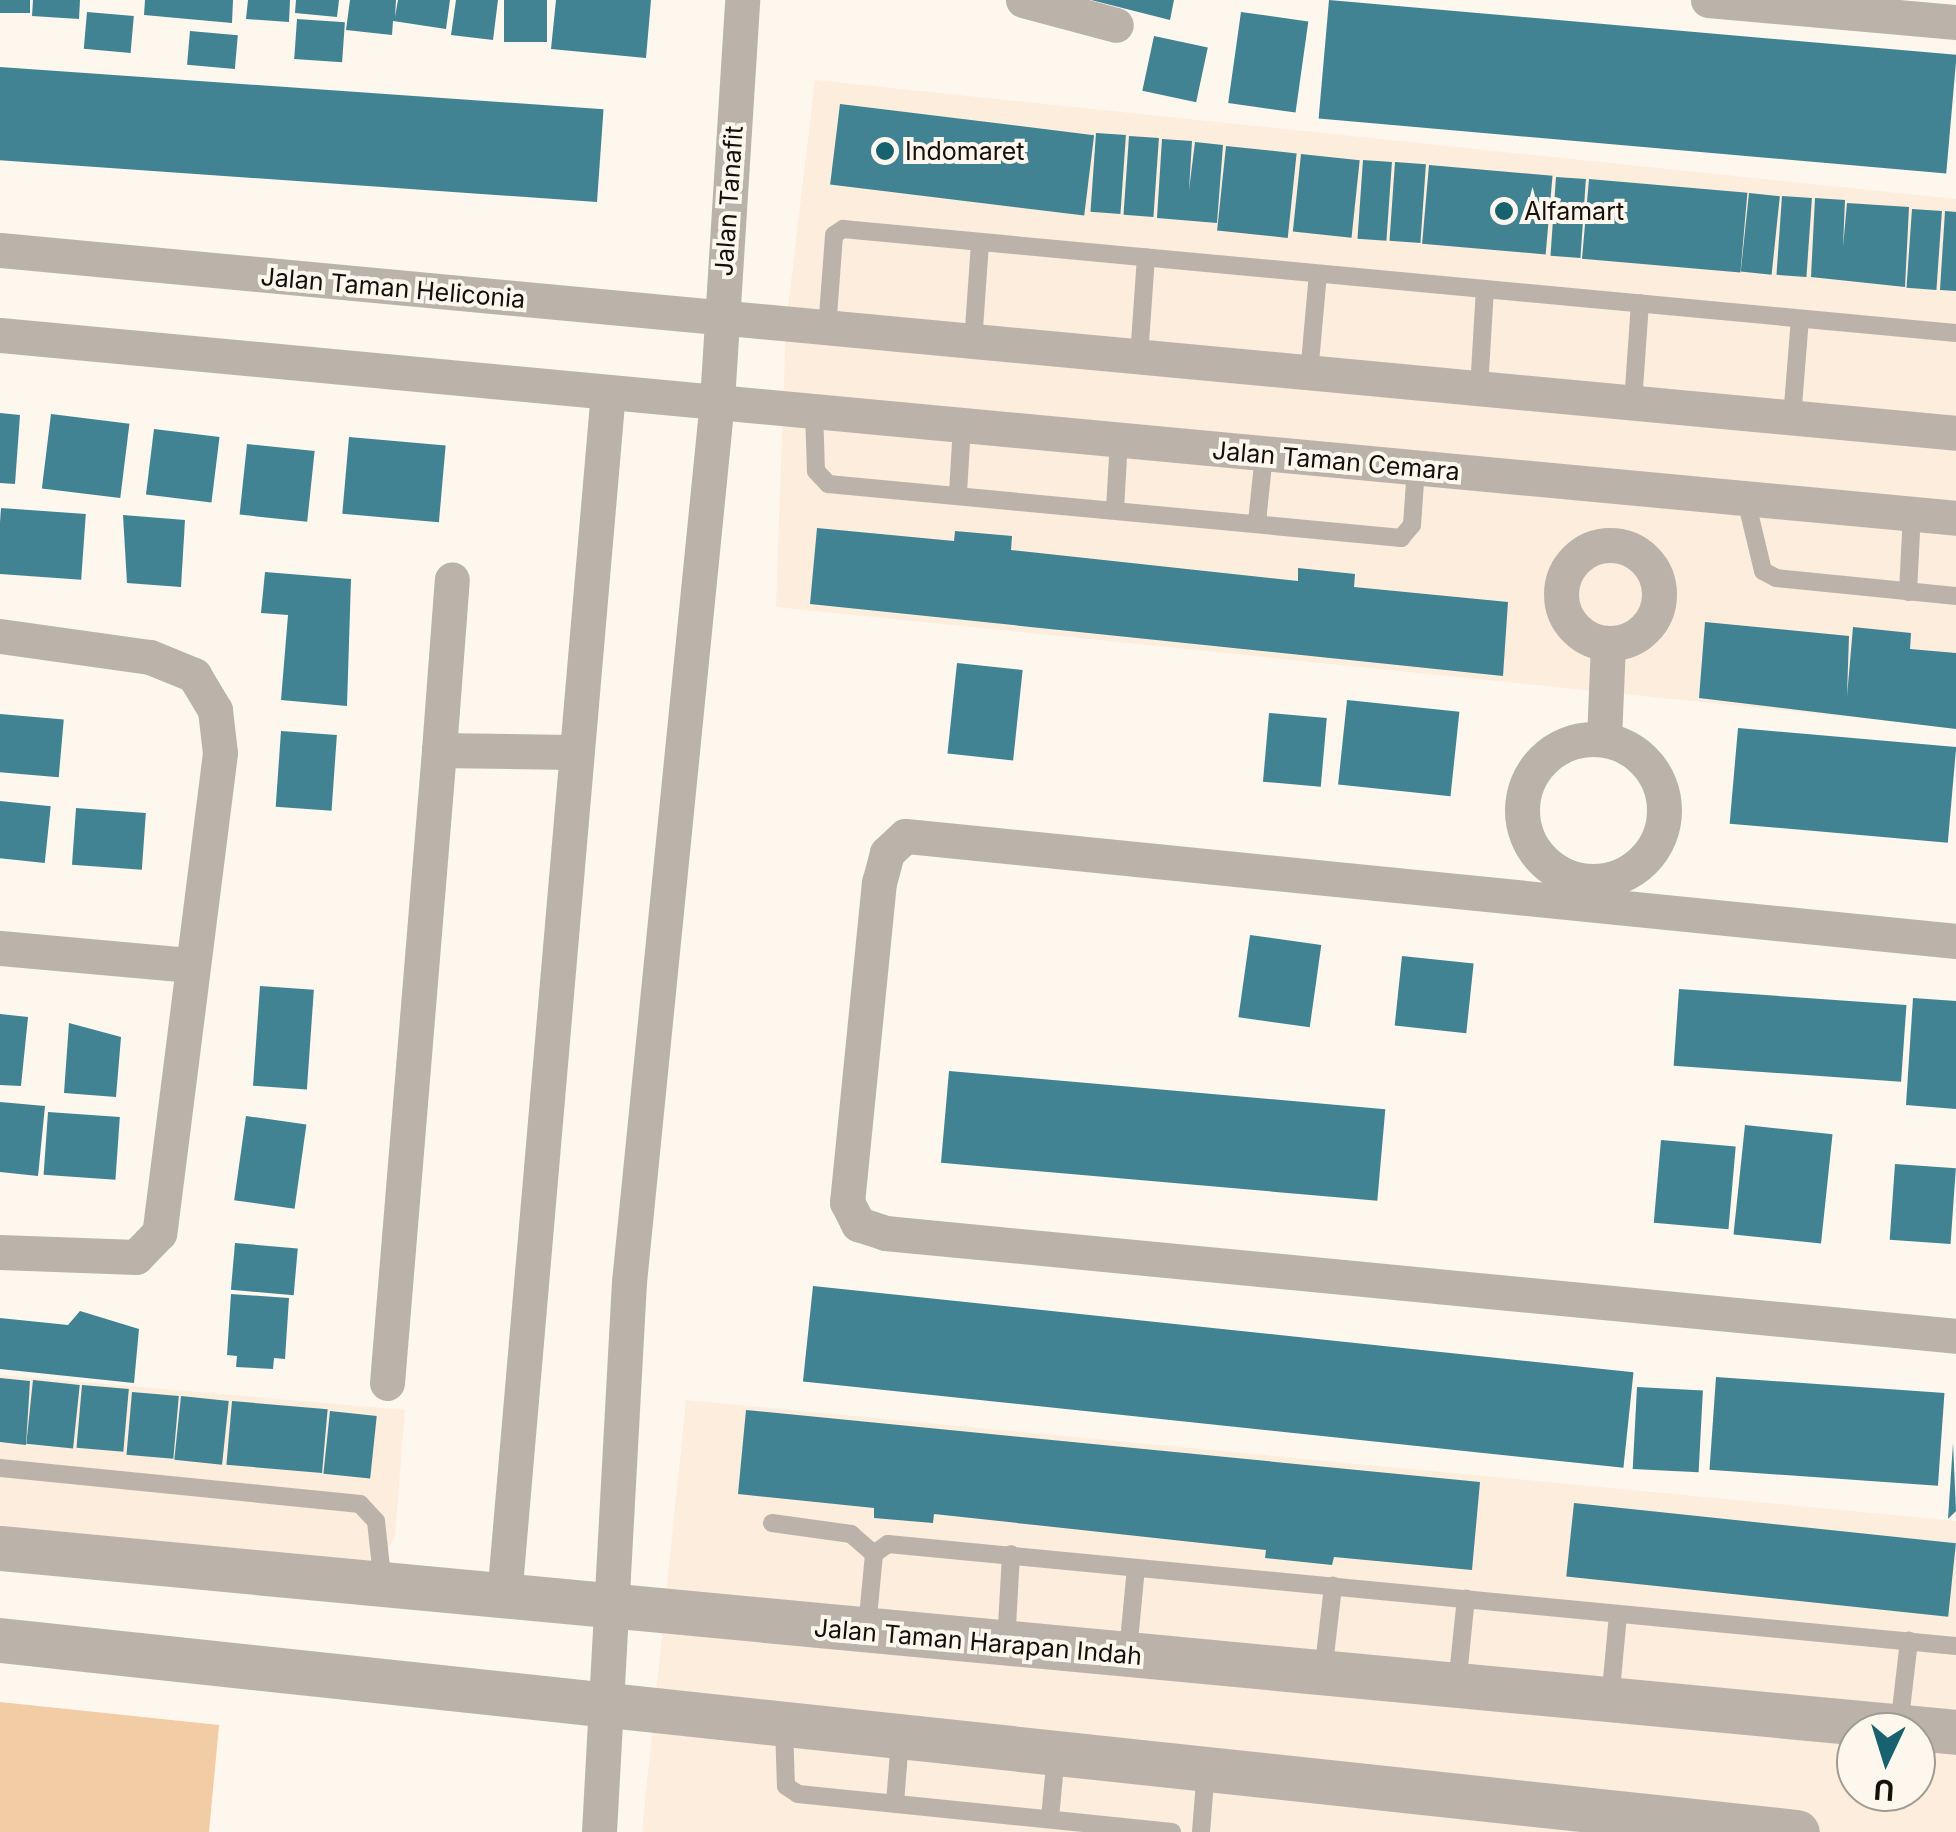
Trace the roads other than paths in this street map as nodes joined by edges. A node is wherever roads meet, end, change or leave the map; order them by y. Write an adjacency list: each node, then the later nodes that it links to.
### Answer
1 (742, 0): 12 (street, Jalan Tanafit)
2 (1023, 0): 5 (street)
3 (1708, 0): 4 (street)
4 (1956, 22)
5 (1116, 24)
6 (980, 242): 8 (lane); 14 (lane); 17 (lane)
7 (0, 250): 12 (street, Jalan Taman Heliconia)
8 (1146, 257): 9 (lane); 18 (lane)
9 (1318, 274): 10 (lane); 19 (lane)
10 (1485, 289): 11 (lane); 20 (lane)
11 (1640, 303): 13 (lane); 23 (lane)
12 (722, 319): 14 (street, Jalan Taman Heliconia); 22 (street, Jalan Tanafit)
13 (1800, 319): 15 (lane); 25 (lane)
14 (827, 329): 17 (street)
15 (1956, 333)
16 (0, 334): 21 (street)
17 (973, 343): 18 (street)
18 (1140, 357): 19 (street)
19 (1309, 374): 20 (street)
20 (1479, 389): 23 (street)
21 (608, 392): 22 (street); 46 (street)
22 (717, 402): 24 (street, Jalan Taman Cemara); 64 (street, Jalan Tanafit)
23 (1633, 404): 25 (street)
24 (798, 410): 26 (street, Jalan Taman Cemara); 32 (lane)
25 (1792, 418): 27 (street)
26 (962, 426): 28 (street, Jalan Taman Cemara); 32 (lane)
27 (1956, 433)
28 (1119, 440): 29 (street, Jalan Taman Cemara); 34 (lane)
29 (1264, 454): 30 (street, Jalan Taman Cemara); 37 (lane)
30 (1416, 468): 31 (street, Jalan Taman Cemara); 37 (lane)
31 (1617, 488): 33 (street, Jalan Taman Cemara); 38 (street)
32 (958, 492): 34 (lane)
33 (1746, 500): 35 (street, Jalan Taman Cemara); 40 (lane)
34 (1115, 510): 37 (lane)
35 (1912, 514): 36 (street, Jalan Taman Cemara); 40 (lane)
36 (1956, 518)
37 (1257, 522)
38 (1612, 544): 43 (street); 43 (street)
39 (452, 579): 45 (street)
40 (1908, 592): 41 (lane)
41 (1956, 596)
42 (0, 636): 50 (street)
43 (1608, 643): 44 (street)
44 (1604, 739): 47 (street); 47 (street)
45 (439, 750): 46 (street); 53 (street)
46 (572, 752): 62 (street)
47 (1589, 895): 48 (street); 52 (street)
48 (1956, 941)
49 (0, 948): 50 (street)
50 (191, 965): 51 (street)
51 (0, 1252)
52 (1956, 1336)
53 (388, 1383)
54 (0, 1468): 60 (lane)
55 (772, 1523): 57 (lane)
56 (0, 1548): 60 (street, Jalan Taman Harapan Indah)
57 (874, 1554): 58 (lane); 66 (lane)
58 (1011, 1554): 59 (lane); 69 (lane)
59 (1136, 1568): 61 (lane); 71 (lane)
60 (383, 1586): 62 (street, Jalan Taman Harapan Indah)
61 (1333, 1586): 63 (lane); 72 (lane)
62 (504, 1597): 64 (street, Jalan Taman Harapan Indah)
63 (1466, 1598): 65 (lane); 73 (lane)
64 (609, 1607): 66 (street, Jalan Taman Harapan Indah); 75 (street, Jalan Tanafit)
65 (1618, 1614): 68 (lane); 74 (lane)
66 (866, 1632): 69 (street, Jalan Taman Harapan Indah)
67 (0, 1640): 75 (street)
68 (1908, 1641): 70 (lane); 76 (lane)
69 (1006, 1644): 71 (street, Jalan Taman Harapan Indah)
70 (1956, 1646)
71 (1128, 1656): 72 (street, Jalan Taman Harapan Indah)
72 (1323, 1674): 73 (street, Jalan Taman Harapan Indah)
73 (1456, 1687): 74 (street, Jalan Taman Harapan Indah)
74 (1610, 1701): 77 (street, Jalan Taman Harapan Indah)
75 (603, 1702): 78 (street); 86 (street, Jalan Tanafit)
76 (1901, 1712)
77 (1836, 1721)
78 (784, 1722): 79 (street); 82 (lane)
79 (900, 1734): 80 (street); 82 (lane)
80 (1056, 1751): 81 (street); 83 (lane)
81 (1206, 1767): 84 (street); 88 (lane)
82 (895, 1803): 83 (lane)
83 (1050, 1818): 87 (lane)
84 (1631, 1823): 85 (street)
85 (1780, 1831)
86 (600, 1832)
87 (1172, 1832)
88 (1201, 1832)

